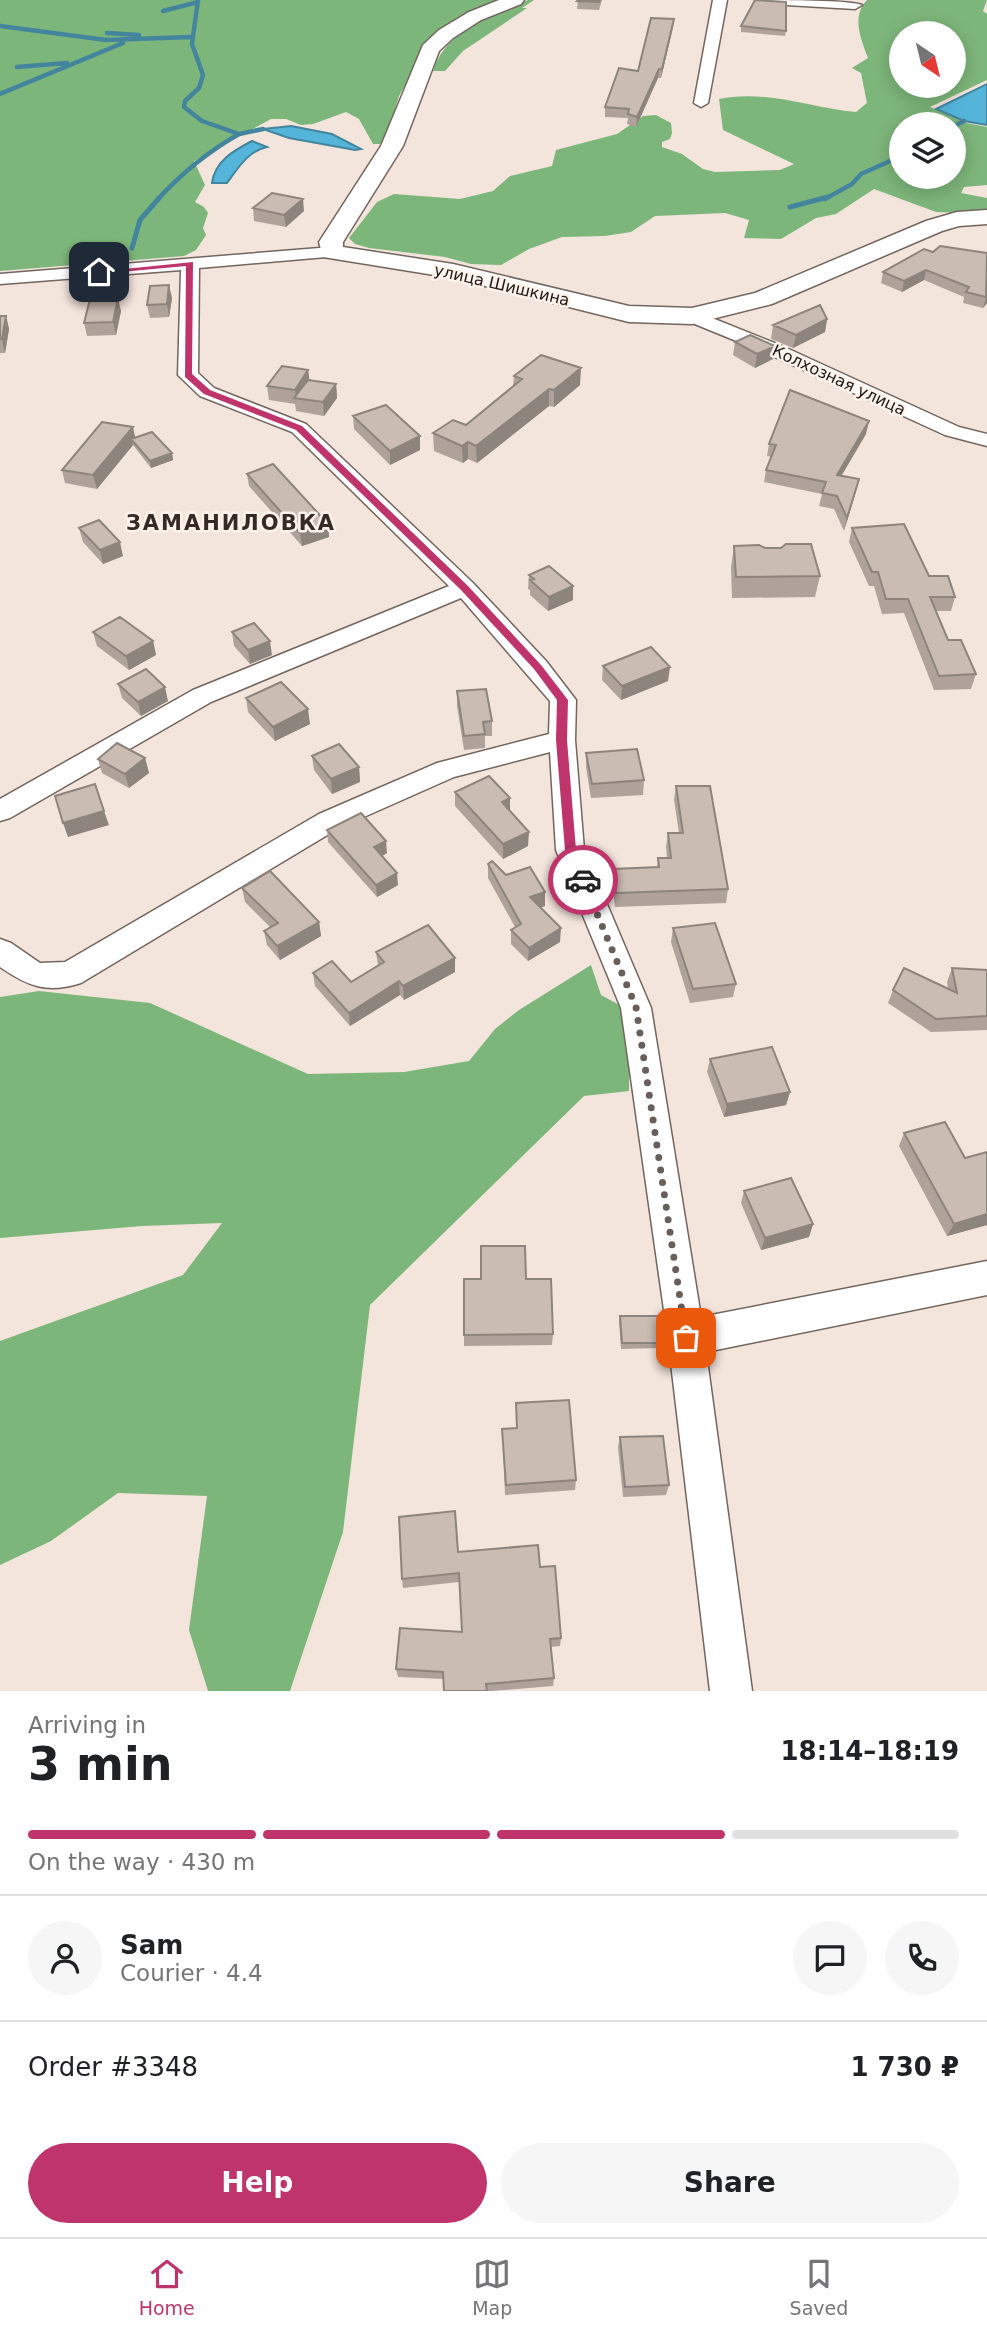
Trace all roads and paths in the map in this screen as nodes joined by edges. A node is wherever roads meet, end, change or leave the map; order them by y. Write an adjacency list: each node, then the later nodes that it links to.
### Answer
1 (515, 0): 7 (street)
2 (720, 0): 5 (street)
3 (769, 0): 4 (street)
4 (855, 5)
5 (701, 103)
6 (987, 217): 10 (street, улица Шишкина)
7 (332, 252): 8 (street, улица Шишкина); 10 (street, улица Шишкина)
8 (190, 264): 9 (street, улица Шишкина); 12 (street)
9 (0, 279)
10 (692, 316): 11 (street, Колхозная улица)
11 (987, 440)
12 (465, 588): 13 (street); 14 (street)
13 (562, 740): 15 (street); 17 (street)
14 (0, 811)
15 (0, 951)
16 (987, 1278): 17 (street)
17 (686, 1338): 18 (street)
18 (731, 1691)

